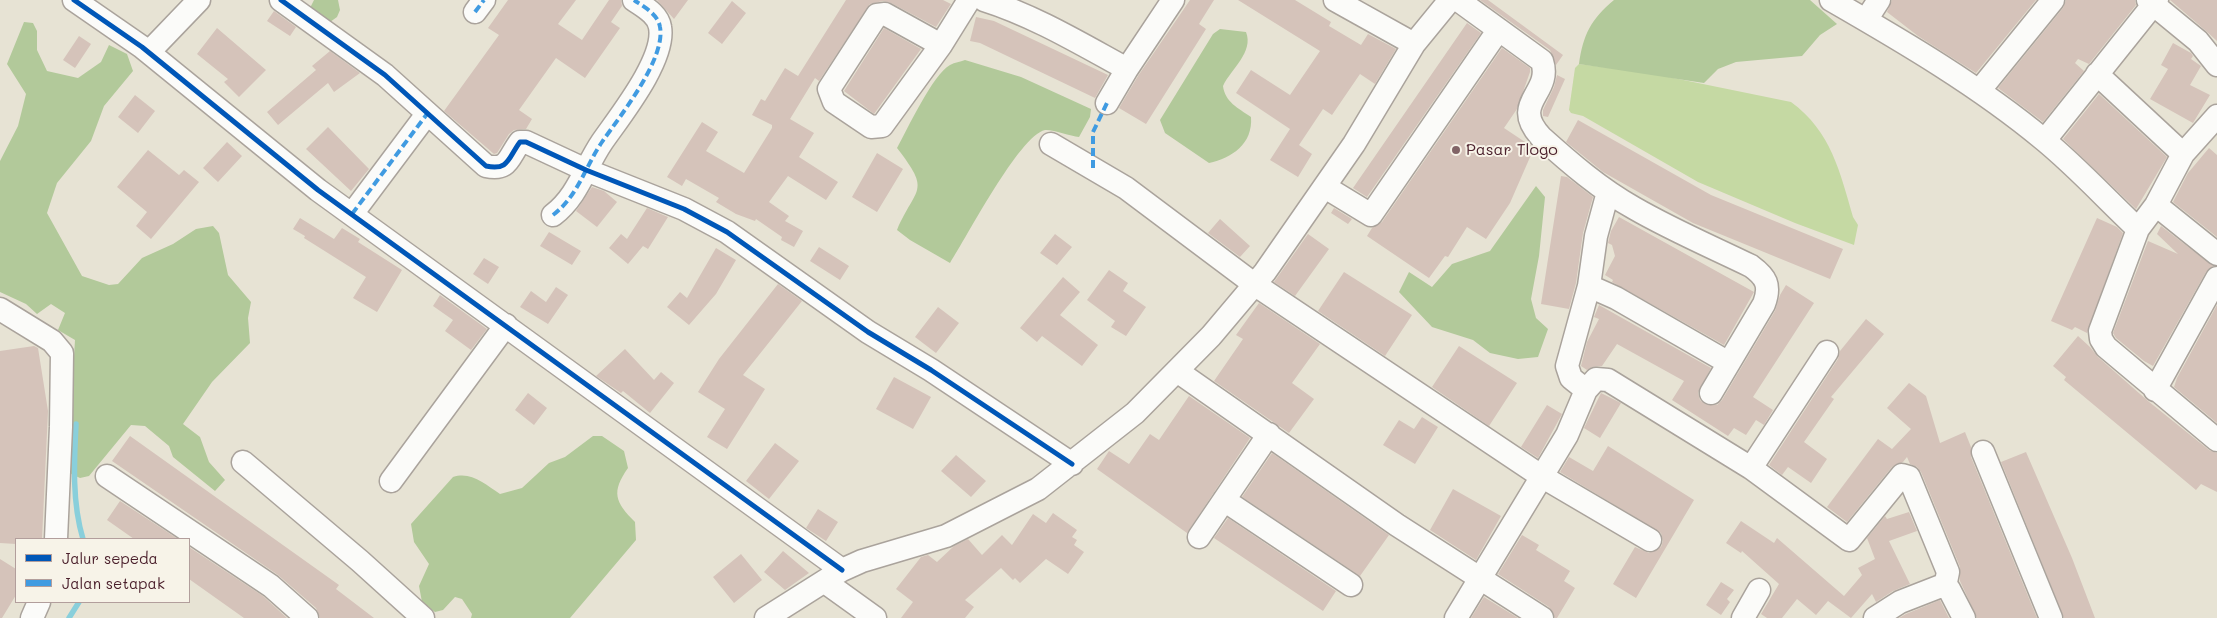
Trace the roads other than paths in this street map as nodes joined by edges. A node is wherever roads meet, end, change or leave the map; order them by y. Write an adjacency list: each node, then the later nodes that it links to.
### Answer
1 (74, 0): 19 (street)
2 (199, 0): 19 (street)
3 (281, 0): 25 (street)
4 (634, 0): 30 (street)
5 (969, 0): 18 (street)
6 (1335, 0): 17 (street)
7 (1450, 0): 17 (street)
8 (1458, 0): 32 (street)
9 (1831, 0): 15 (street)
10 (1879, 0): 15 (street)
11 (2052, 0): 23 (street)
12 (999, 2): 21 (street)
13 (2152, 2): 20 (street); 22 (street)
14 (1165, 3): 21 (street)
15 (1866, 20): 23 (street)
16 (1495, 36): 31 (street)
17 (1414, 44): 31 (street)
18 (941, 45): 18 (street)
19 (149, 52): 34 (street)
20 (2217, 65)
21 (1127, 69): 24 (street)
22 (2097, 74): 27 (street); 29 (street)
23 (1978, 91): 27 (street)
24 (1107, 103)
25 (427, 114): 30 (street); 34 (street)
26 (2212, 131): 29 (street)
27 (2044, 140): 36 (street)
28 (1051, 144): 39 (street)
29 (2183, 154): 33 (street)
30 (586, 170): 35 (street); 53 (street)
31 (1325, 187): 39 (street)
32 (1608, 192): 40 (street); 44 (street)
33 (2156, 205): 36 (street); 37 (street)
34 (352, 214): 42 (street)
35 (553, 215)
36 (2138, 229): 47 (street)
37 (2217, 254)
38 (2217, 278): 47 (street)
39 (1254, 284): 45 (street); 56 (street)
40 (1589, 286): 44 (street); 46 (street)
41 (0, 309): 60 (street)
42 (506, 325): 57 (street); 62 (street)
43 (1827, 352): 54 (street)
44 (1729, 363): 48 (street)
45 (1176, 371): 49 (street); 53 (street)
46 (1586, 390): 54 (street); 56 (street)
47 (2155, 390): 50 (street)
48 (1711, 393)
49 (1269, 434): 58 (street); 63 (street)
50 (2217, 440)
51 (1983, 452): 78 (street)
52 (243, 462): 70 (street)
53 (1072, 464): 62 (street)
54 (1751, 468): 65 (street)
55 (106, 476): 69 (street)
56 (1541, 476): 61 (street); 63 (street)
57 (391, 481)
58 (1224, 500): 59 (street); 64 (street)
59 (1199, 537)
60 (56, 538)
61 (1650, 540)
62 (833, 576): 71 (street); 72 (street)
63 (1481, 578): 73 (street); 74 (street)
64 (1351, 585)
65 (1945, 587): 76 (street); 77 (street)
66 (1759, 590): 75 (street)
67 (39, 603): 68 (street)
68 (32, 618)
69 (307, 618)
70 (423, 618)
71 (766, 618)
72 (875, 618)
73 (1456, 618)
74 (1542, 618)
75 (1744, 618)
76 (1875, 618)
77 (1964, 618)
78 (2051, 618)

